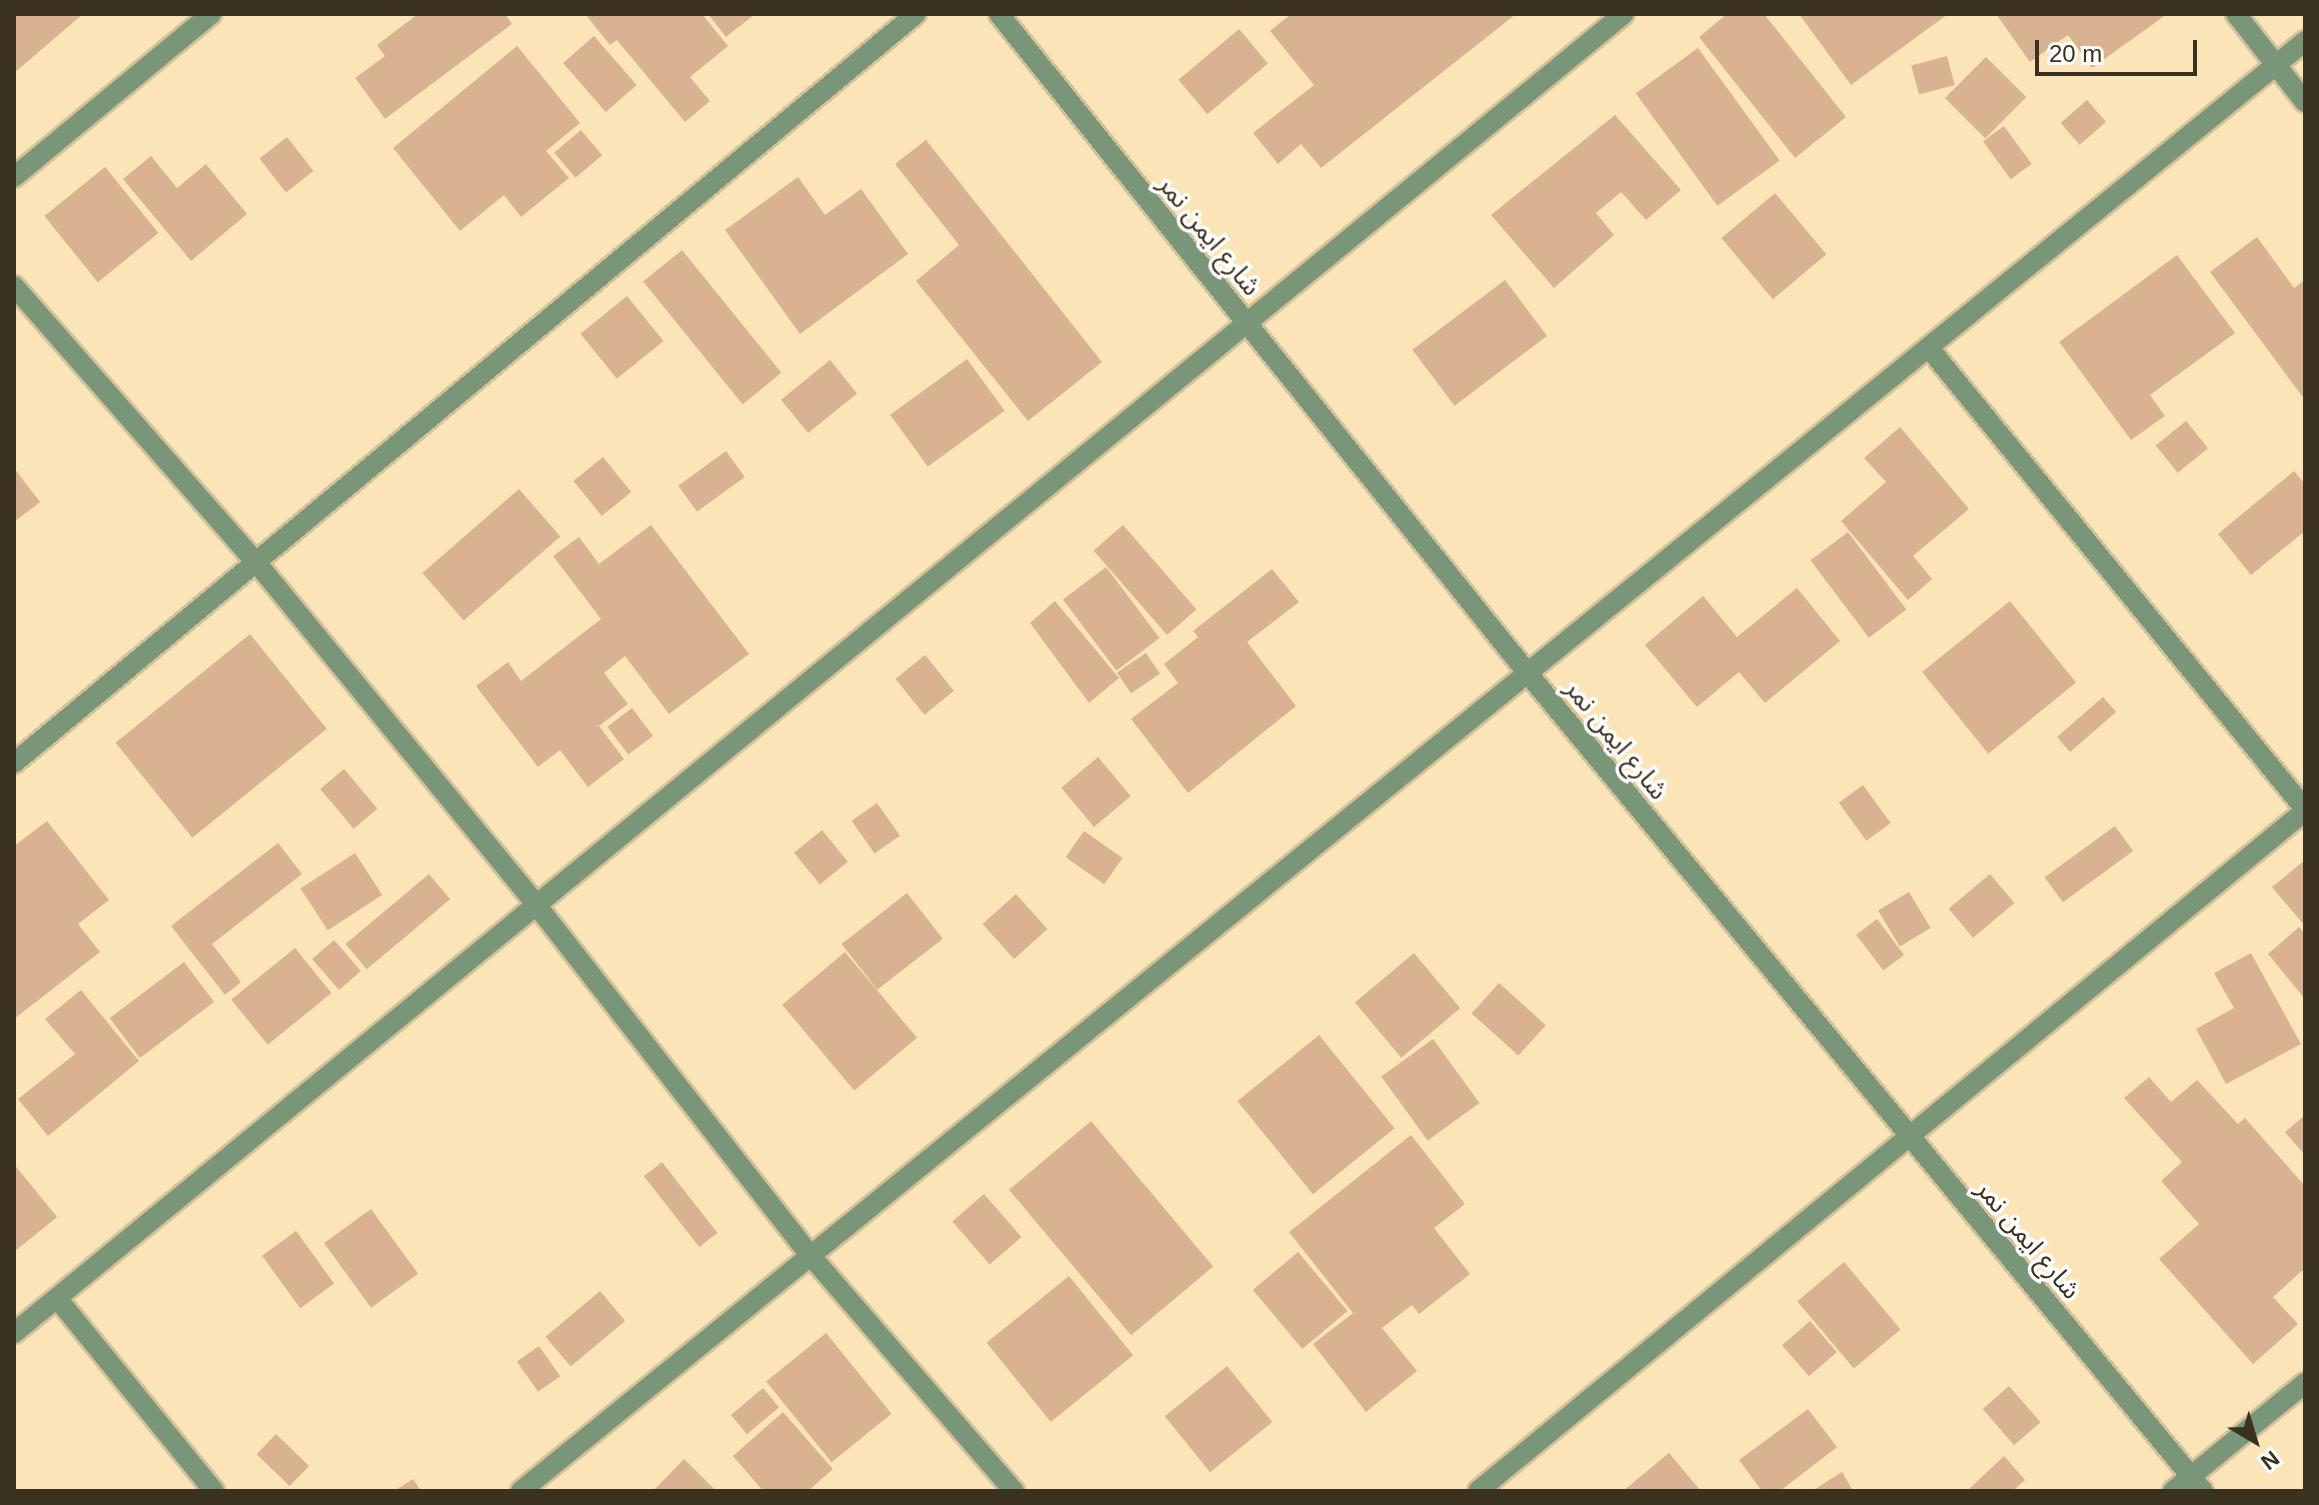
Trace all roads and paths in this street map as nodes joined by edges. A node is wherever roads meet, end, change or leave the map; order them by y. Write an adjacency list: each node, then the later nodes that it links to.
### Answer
1 (211, 14): 9 (street)
2 (916, 14): 13 (street)
3 (999, 14): 11 (street, شارع ايمن نمر)
4 (1624, 14): 11 (street)
5 (2236, 14): 7 (street)
6 (2305, 41): 7 (street)
7 (2273, 66): 8 (street); 12 (street)
8 (2305, 102)
9 (14, 177)
10 (14, 286): 13 (street)
11 (1244, 322): 14 (street, شارع ايمن نمر); 17 (street)
12 (1929, 348): 14 (street); 16 (street)
13 (256, 562): 15 (street); 17 (street)
14 (1530, 676): 18 (street, شارع ايمن نمر); 19 (street)
15 (14, 763)
16 (2305, 810): 18 (street)
17 (538, 907): 19 (street); 20 (street)
18 (1907, 1135): 23 (street, شارع ايمن نمر); 27 (street)
19 (811, 1256): 25 (street); 26 (street)
20 (57, 1298): 21 (street); 24 (street)
21 (14, 1333)
22 (2305, 1383): 23 (street)
23 (2197, 1483): 28 (street)
24 (214, 1491)
25 (521, 1491)
26 (1014, 1491)
27 (1478, 1491)
28 (2173, 1491)

